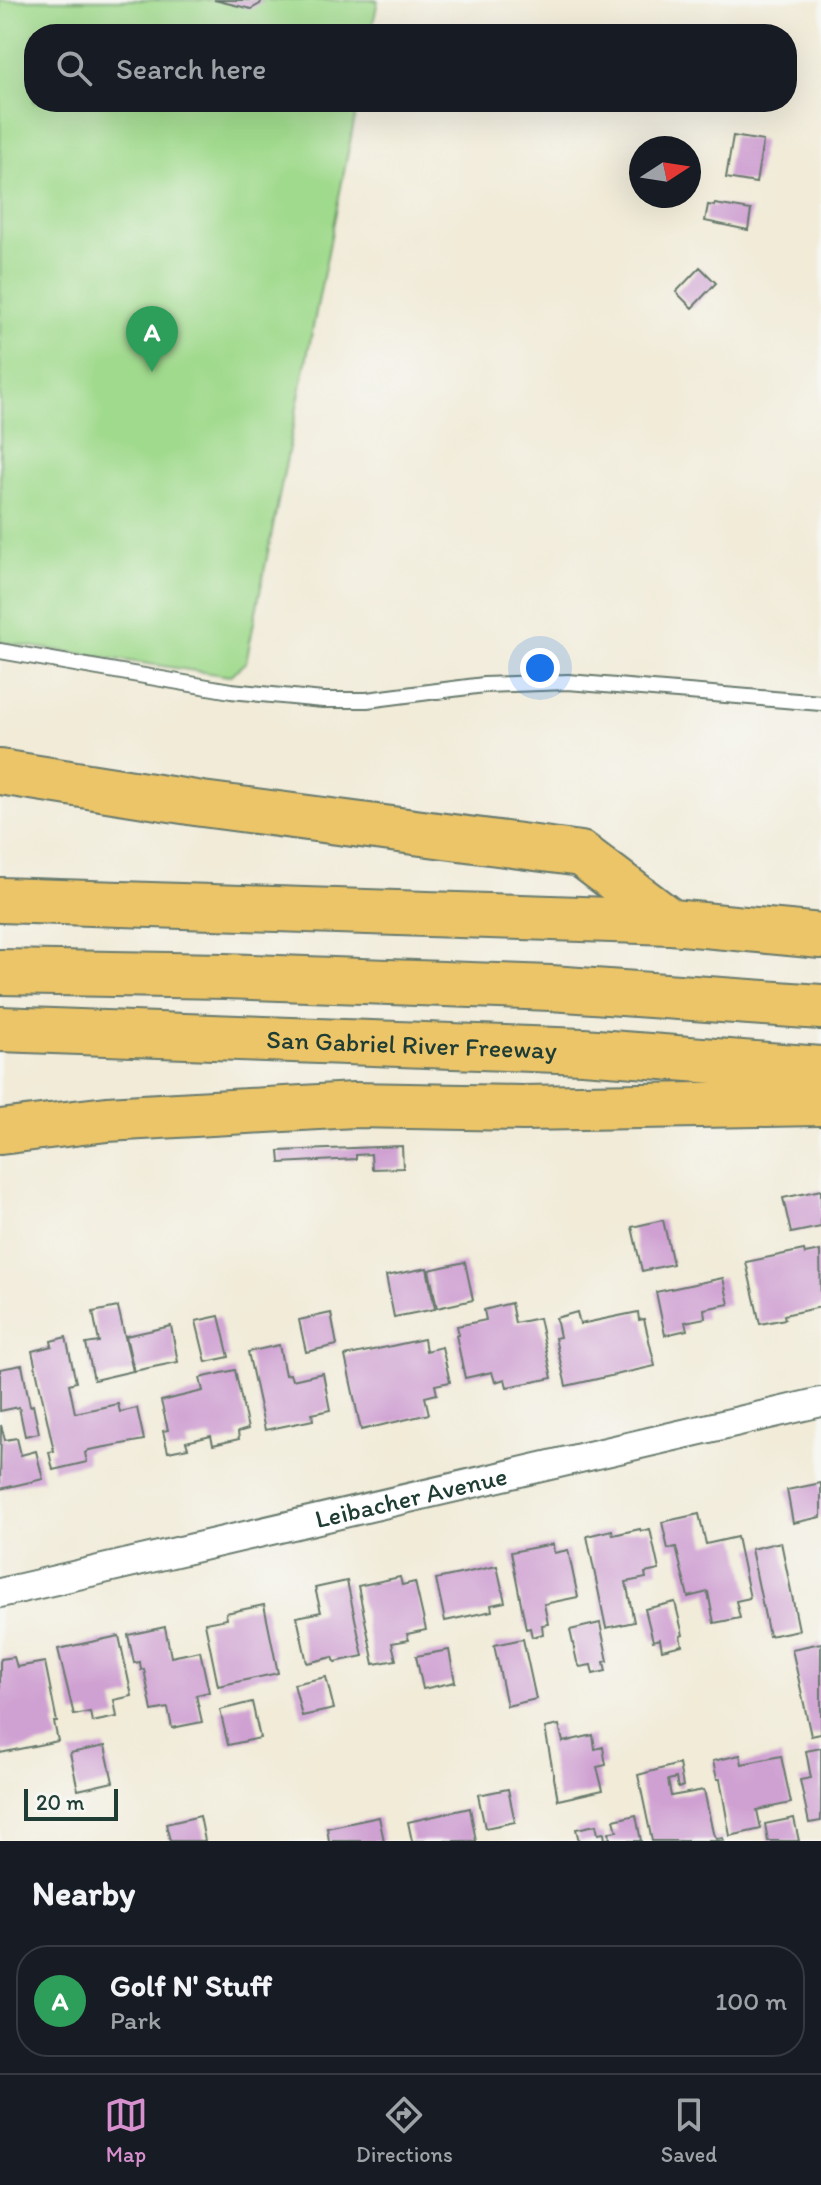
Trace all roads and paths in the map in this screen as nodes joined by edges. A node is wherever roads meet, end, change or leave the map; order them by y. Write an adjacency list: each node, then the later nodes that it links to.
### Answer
1 (0, 651): 2 (lane)
2 (821, 703)
3 (0, 772): 5 (highway)
4 (0, 900): 5 (highway)
5 (671, 922): 6 (highway)
6 (821, 936)
7 (0, 951): 9 (highway)
8 (0, 972): 10 (highway)
9 (821, 983)
10 (821, 1007)
11 (0, 1029): 12 (highway, San Gabriel River Freeway)
12 (821, 1069)
13 (821, 1103): 14 (highway)
14 (0, 1132)
15 (821, 1402): 16 (street, Leibacher Avenue)
16 (0, 1593)

